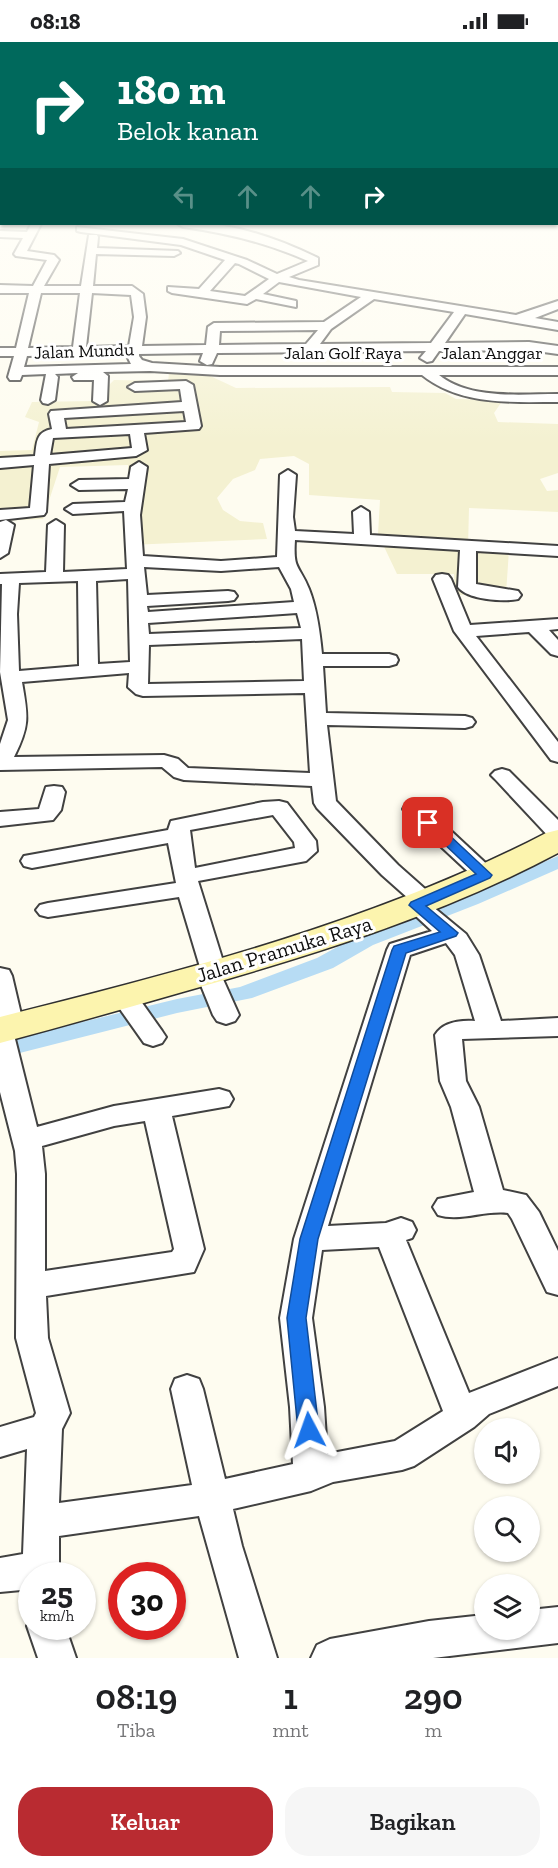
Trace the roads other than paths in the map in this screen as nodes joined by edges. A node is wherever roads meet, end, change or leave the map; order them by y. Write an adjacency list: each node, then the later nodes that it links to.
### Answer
1 (35, 293): 22 (street)
2 (86, 293): 18 (street)
3 (136, 293): 19 (street)
4 (204, 293): 6 (street)
5 (363, 293): 7 (street)
6 (253, 295): 8 (street)
7 (372, 295): 10 (street); 13 (street)
8 (292, 304)
9 (558, 305): 11 (street)
10 (463, 309): 11 (street); 17 (street)
11 (521, 319): 12 (street); 14 (street)
12 (558, 326)
13 (327, 327): 15 (street); 16 (street)
14 (510, 347): 17 (street); 20 (street)
15 (212, 348): 16 (street); 19 (street); 24 (street)
16 (310, 348): 17 (street)
17 (431, 349): 25 (street)
18 (79, 351): 19 (street); 22 (street)
19 (135, 351): 23 (street)
20 (558, 351)
21 (0, 352): 22 (street)
22 (21, 352): 27 (street)
23 (151, 367): 24 (street, Jalan Golf Raya); 27 (street, Jalan Mundu)
24 (204, 370): 25 (street, Jalan Golf Raya)
25 (425, 371): 26 (street, Jalan Anggar); 31 (street, Jalan Golf Raya)
26 (558, 371)
27 (16, 374): 28 (street); 29 (street)
28 (51, 377): 32 (street); 33 (street)
29 (0, 378)
30 (135, 387): 34 (street)
31 (558, 398)
32 (48, 400)
33 (100, 401)
34 (190, 406): 35 (street); 36 (street)
35 (136, 429): 36 (street); 37 (street)
36 (60, 434): 37 (street)
37 (42, 460): 38 (street); 44 (street)
38 (0, 463)
39 (288, 475): 46 (street)
40 (79, 485): 41 (street)
41 (133, 506): 42 (street); 52 (street)
42 (73, 509)
43 (361, 512): 47 (street)
44 (3, 520): 50 (street)
45 (56, 525): 54 (street)
46 (287, 535): 47 (street); 51 (street)
47 (362, 539): 48 (street)
48 (468, 546): 49 (street); 57 (street)
49 (558, 551)
50 (0, 553)
51 (285, 562): 52 (street); 59 (street)
52 (136, 567): 53 (street); 60 (street)
53 (87, 576): 54 (street); 71 (street)
54 (54, 578): 55 (street)
55 (6, 579): 61 (street)
56 (442, 579): 64 (street)
57 (512, 595)
58 (228, 596): 60 (street)
59 (305, 607): 60 (street); 65 (street)
60 (139, 609): 66 (street)
61 (4, 614): 72 (street)
62 (558, 624): 63 (street)
63 (534, 626): 64 (street); 67 (street)
64 (463, 631): 76 (street)
65 (311, 633): 66 (street); 68 (street)
66 (140, 640): 70 (street)
67 (558, 650)
68 (314, 660): 69 (street); 73 (street)
69 (389, 660)
70 (139, 667): 71 (street); 73 (street)
71 (89, 671): 72 (street)
72 (12, 677): 77 (street)
73 (316, 687): 74 (street)
74 (318, 719): 75 (street); 79 (street)
75 (465, 722)
76 (558, 756)
77 (0, 764): 79 (street)
78 (502, 775): 83 (street)
79 (322, 780): 90 (street)
80 (54, 792): 82 (street)
81 (414, 809): 87 (street)
82 (0, 819)
83 (558, 833)
84 (177, 835): 86 (street); 88 (street); 88 (street)
85 (558, 840): 87 (street, Jalan Pramuka Raya)
86 (32, 861)
87 (485, 875): 90 (street, Jalan Pramuka Raya)
88 (188, 882): 89 (street); 92 (street)
89 (48, 910)
90 (432, 915): 92 (street, Jalan Pramuka Raya); 94 (street); 101 (street)
91 (0, 976): 95 (street)
92 (217, 991): 95 (street, Jalan Pramuka Raya)
93 (558, 1027): 94 (street)
94 (492, 1030): 99 (street)
95 (4, 1037): 98 (street)
96 (219, 1099): 97 (street)
97 (156, 1108): 98 (street); 103 (street)
98 (27, 1140): 103 (street)
99 (491, 1200): 100 (street); 102 (street)
100 (448, 1208)
101 (309, 1239): 106 (street); 109 (street)
102 (558, 1283)
103 (30, 1286): 107 (street)
104 (558, 1372): 106 (street)
105 (187, 1389): 110 (street)
106 (462, 1417): 109 (street)
107 (45, 1429): 108 (street); 111 (street)
108 (0, 1442)
109 (311, 1476): 110 (street)
110 (212, 1498): 111 (street); 119 (street)
111 (41, 1522): 112 (street)
112 (40, 1562)
113 (18, 1573): 114 (street)
114 (0, 1575)
115 (558, 1625): 117 (street)
116 (52, 1640): 118 (street)
117 (431, 1649): 120 (street)
118 (57, 1658)
119 (258, 1658)
120 (330, 1658)

